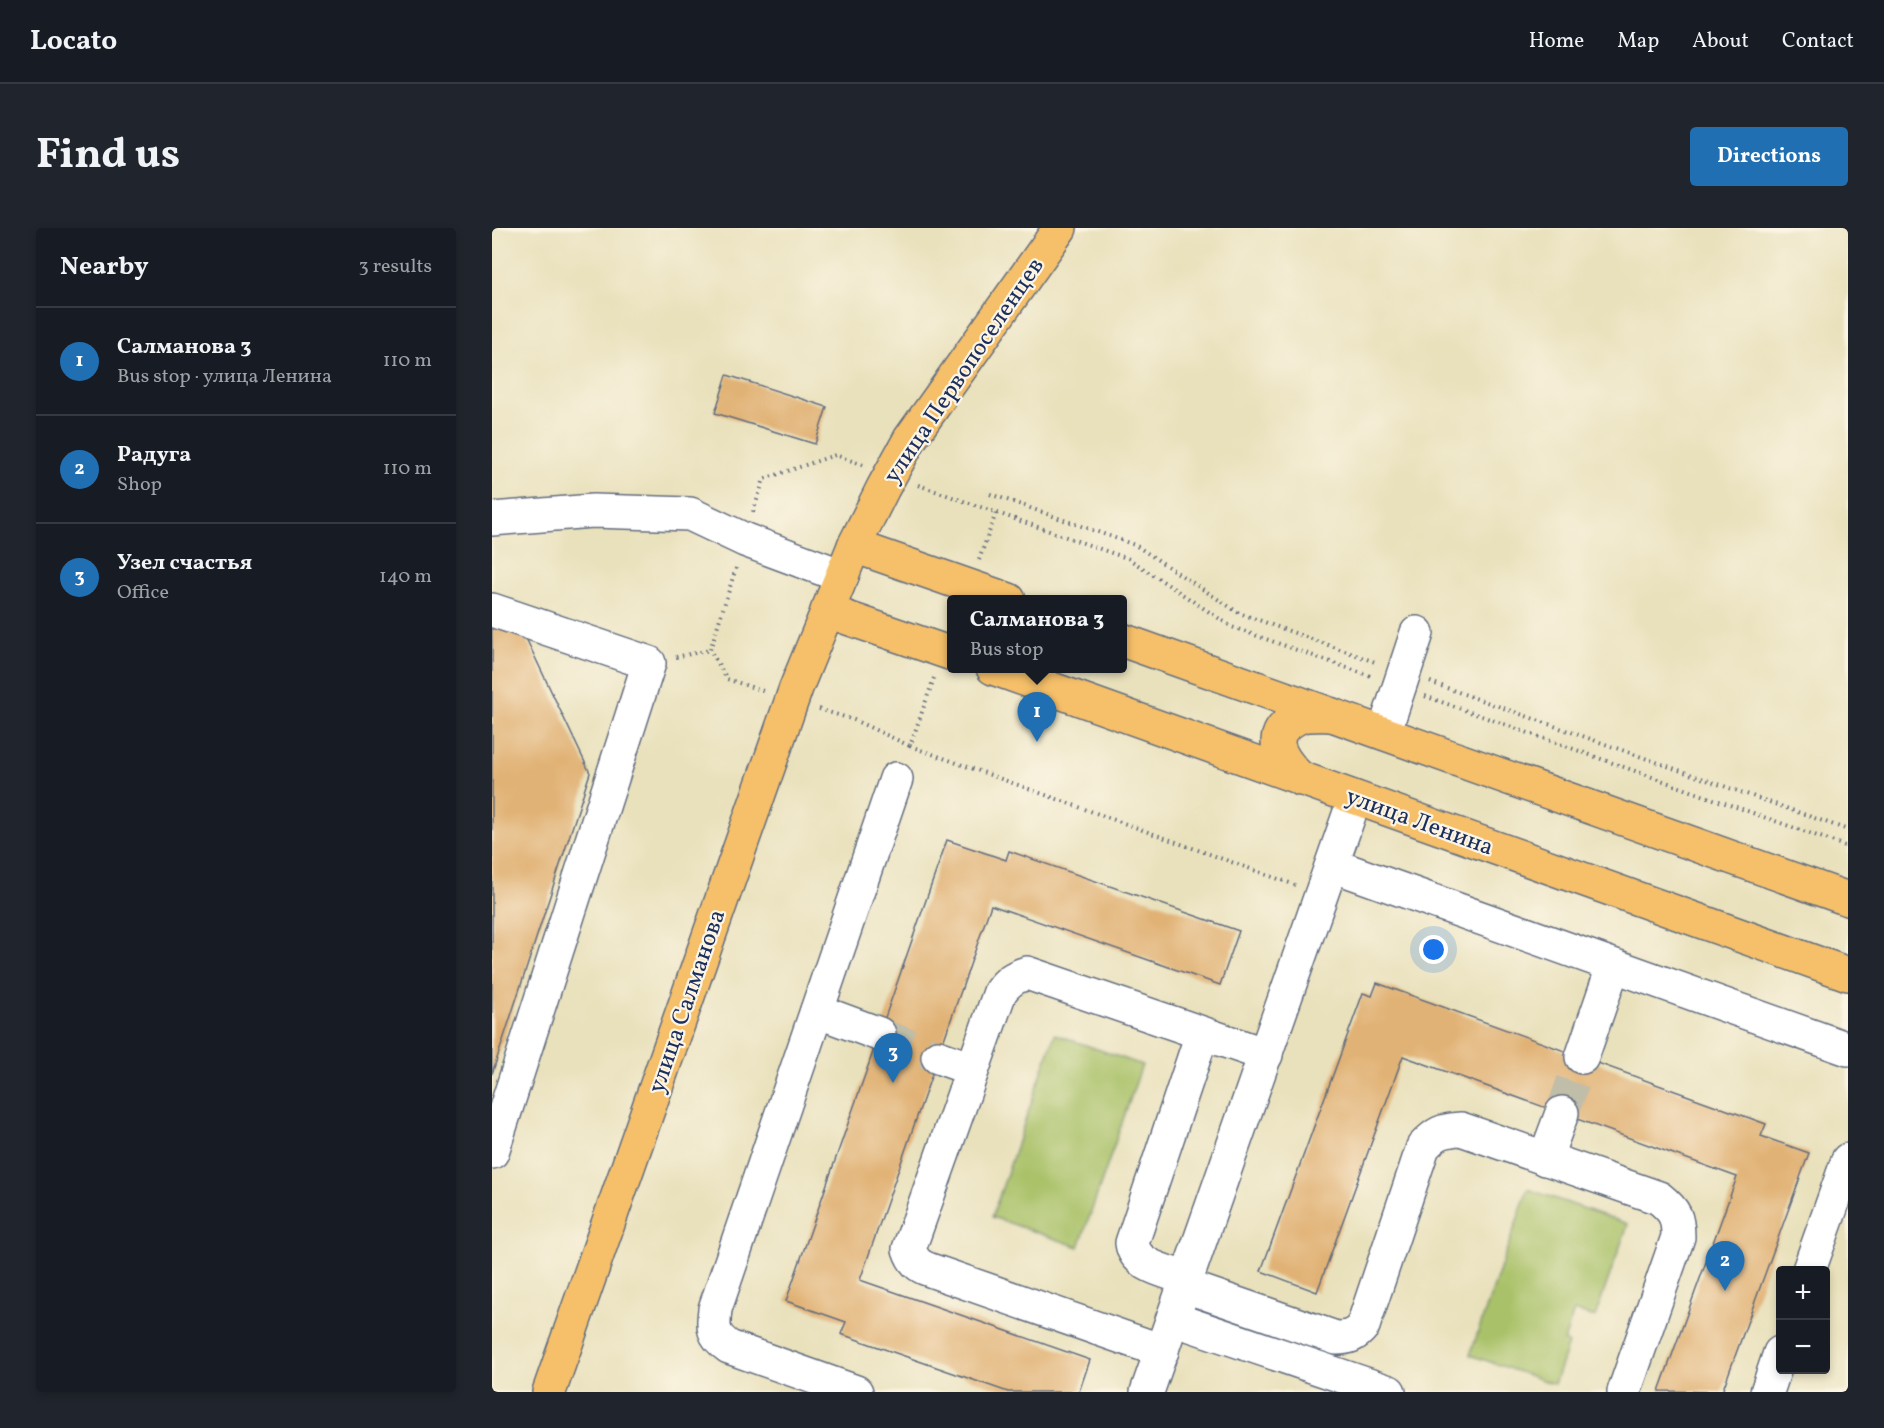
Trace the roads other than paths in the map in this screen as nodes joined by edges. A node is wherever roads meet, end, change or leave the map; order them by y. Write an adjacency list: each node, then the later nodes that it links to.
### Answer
1 (1060, 228): 3 (main road, улица Первопоселенцев)
2 (492, 519): 4 (lane)
3 (854, 546): 4 (main road, улица Первопоселенцев); 5 (main road)
4 (842, 576): 7 (main road, улица Салманова)
5 (995, 595)
6 (492, 610): 30 (lane)
7 (827, 611): 10 (main road); 38 (main road, улица Салманова)
8 (1417, 633): 13 (lane)
9 (1127, 642): 12 (main road)
10 (947, 652)
11 (1004, 673): 15 (main road, улица Ленина)
12 (1333, 715): 13 (main road); 15 (main road)
13 (1384, 734): 18 (main road)
14 (896, 779): 21 (lane)
15 (1301, 779): 16 (main road, улица Ленина)
16 (1355, 798): 17 (lane); 20 (main road, улица Ленина)
17 (1332, 865): 19 (lane); 25 (lane)
18 (1848, 899)
19 (1613, 967): 24 (lane); 27 (lane)
20 (1848, 974)
21 (817, 1011): 22 (lane); 39 (lane)
22 (879, 1034)
23 (1202, 1034): 25 (lane); 28 (lane); 34 (lane)
24 (1848, 1049)
25 (1266, 1055): 34 (lane)
26 (938, 1057): 28 (lane)
27 (1582, 1057)
28 (972, 1069): 36 (lane)
29 (1562, 1113): 31 (lane)
30 (492, 1152)
31 (1545, 1159): 34 (lane); 42 (lane)
32 (1848, 1160): 33 (lane)
33 (1810, 1266)
34 (1186, 1282): 35 (lane)
35 (1173, 1319): 36 (lane); 41 (lane)
36 (1162, 1351): 40 (lane)
37 (1776, 1365): 43 (lane)
38 (549, 1392)
39 (856, 1392)
40 (1147, 1392)
41 (1389, 1392)
42 (1624, 1392)
43 (1767, 1392)

